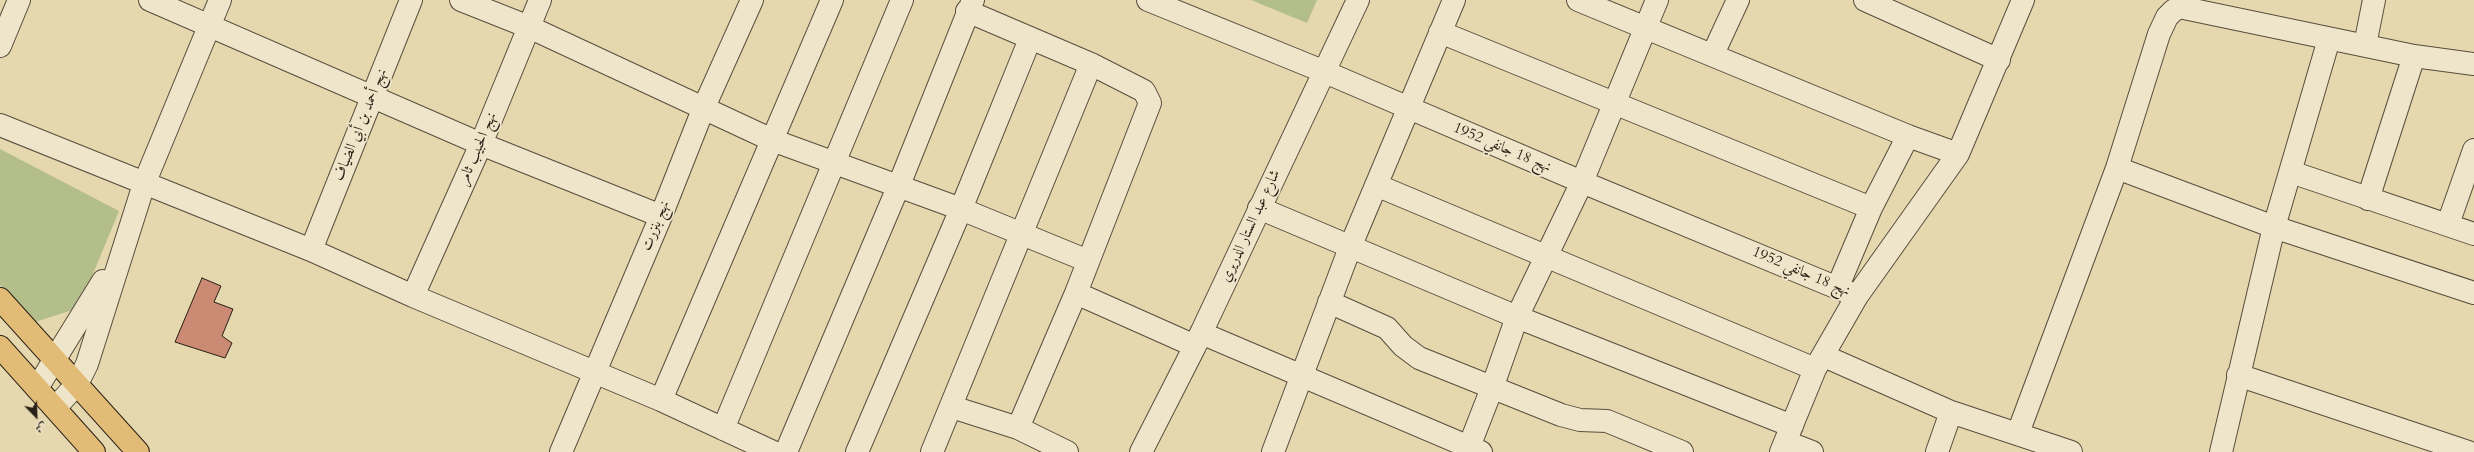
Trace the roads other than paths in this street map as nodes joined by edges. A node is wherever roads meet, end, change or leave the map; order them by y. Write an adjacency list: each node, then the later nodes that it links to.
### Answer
1 (19, 0): 28 (street)
2 (150, 0): 21 (street)
3 (220, 0): 21 (street)
4 (411, 0): 35 (street, نهج أحمد بن أبي الضياف)
5 (461, 0): 22 (street)
6 (540, 0): 22 (street, نهج الحبيب ثامر)
7 (752, 0): 37 (street, نهج بنزرت)
8 (832, 0): 41 (street)
9 (902, 0): 45 (street)
10 (1148, 0): 34 (street, نهج 18 جانفي 1952)
11 (1358, 0): 34 (street, شارع عبد الستار الدريري)
12 (1454, 0): 24 (street)
13 (1578, 0): 23 (street)
14 (1658, 0): 23 (street)
15 (1738, 0): 29 (street)
16 (1865, 0): 31 (street)
17 (2023, 0): 31 (street)
18 (2374, 0): 27 (street)
19 (2179, 4): 26 (street); 46 (street)
20 (970, 6): 25 (street); 50 (street)
21 (209, 27): 35 (street); 49 (street)
22 (529, 27): 37 (street); 42 (street, نهج الحبيب ثامر)
23 (1646, 27): 29 (street); 36 (street)
24 (1440, 32): 36 (street); 38 (street)
25 (1030, 39): 32 (street); 55 (street)
26 (2329, 39): 27 (street); 47 (street)
27 (2366, 45): 30 (street)
28 (0, 46)
29 (1713, 54): 40 (street)
30 (2414, 56): 33 (street); 52 (street)
31 (1999, 60): 44 (street)
32 (1091, 64): 59 (street); 65 (street)
33 (2474, 64)
34 (1326, 72): 38 (street, نهج 18 جانفي 1952); 53 (street, شارع عبد الستار الدريري)
35 (372, 96): 42 (street); 63 (street, نهج أحمد بن أبي الضياف)
36 (1614, 102): 48 (street); 54 (street)
37 (704, 107): 41 (street); 56 (street, نهج بنزرت)
38 (1409, 109): 48 (street, نهج 18 جانفي 1952); 51 (street)
39 (0, 125): 49 (street)
40 (1908, 136): 44 (street); 54 (street)
41 (772, 140): 45 (street); 83 (street)
42 (481, 144): 56 (street); 69 (street, نهج الحبيب ثامر)
43 (2474, 150): 57 (street)
44 (1958, 154): 66 (street)
45 (834, 161): 50 (street); 88 (street)
46 (2117, 168): 58 (street); 89 (street)
47 (2291, 172): 52 (street); 58 (street)
48 (1582, 182): 64 (street); 66 (street, نهج 18 جانفي 1952)
49 (144, 184): 62 (street); 63 (street)
50 (899, 185): 55 (street); 96 (street)
51 (1376, 185): 61 (street); 64 (street)
52 (2368, 199): 57 (street)
53 (1259, 208): 61 (street); 73 (street, شارع عبد الستار الدريري)
54 (1871, 208): 66 (street)
55 (962, 209): 59 (street); 97 (street)
56 (661, 216): 77 (street, نهج بنزرت)
57 (2448, 224): 60 (street)
58 (2274, 227): 68 (street); 79 (street)
59 (1023, 234): 65 (street); 84 (street)
60 (2474, 234)
61 (1351, 245): 71 (street); 72 (street)
62 (123, 248): 75 (street); 80 (street)
63 (311, 250): 69 (street)
64 (1546, 257): 72 (street); 76 (street)
65 (1088, 261): 67 (street)
66 (1847, 291): 76 (street)
67 (1076, 293): 73 (street); 87 (street)
68 (2474, 293)
69 (413, 296): 77 (street)
70 (0, 299): 75 (main road)
71 (1329, 302): 78 (street); 82 (street)
72 (1517, 317): 82 (street); 90 (street)
73 (1198, 339): 78 (street); 100 (street, شارع عبد الستار الدريري)
74 (0, 347): 81 (main road)
75 (54, 359): 80 (main road); 81 (street)
76 (1819, 363): 86 (street); 90 (street)
77 (596, 372): 83 (street); 94 (street, نهج بنزرت)
78 (1301, 375): 91 (street); 101 (street)
79 (2238, 375): 106 (street); 107 (street)
80 (77, 384): 85 (street); 93 (main road)
81 (37, 388): 85 (main road)
82 (1492, 388): 91 (street); 102 (street)
83 (660, 400): 88 (street)
84 (952, 407): 87 (street); 98 (street)
85 (56, 408): 92 (main road)
86 (1951, 412): 89 (street); 104 (street)
87 (1018, 428): 99 (street)
88 (723, 429): 95 (street)
89 (2018, 433): 105 (street)
90 (1787, 440): 103 (street)
91 (1472, 450)
92 (94, 452)
93 (138, 452)
94 (561, 452)
95 (772, 452)
96 (786, 452)
97 (857, 452)
98 (932, 452)
99 (1066, 452)
100 (1141, 452)
101 (1273, 452)
102 (1682, 452)
103 (1812, 452)
104 (1937, 452)
105 (2071, 452)
106 (2221, 452)
107 (2468, 452)

